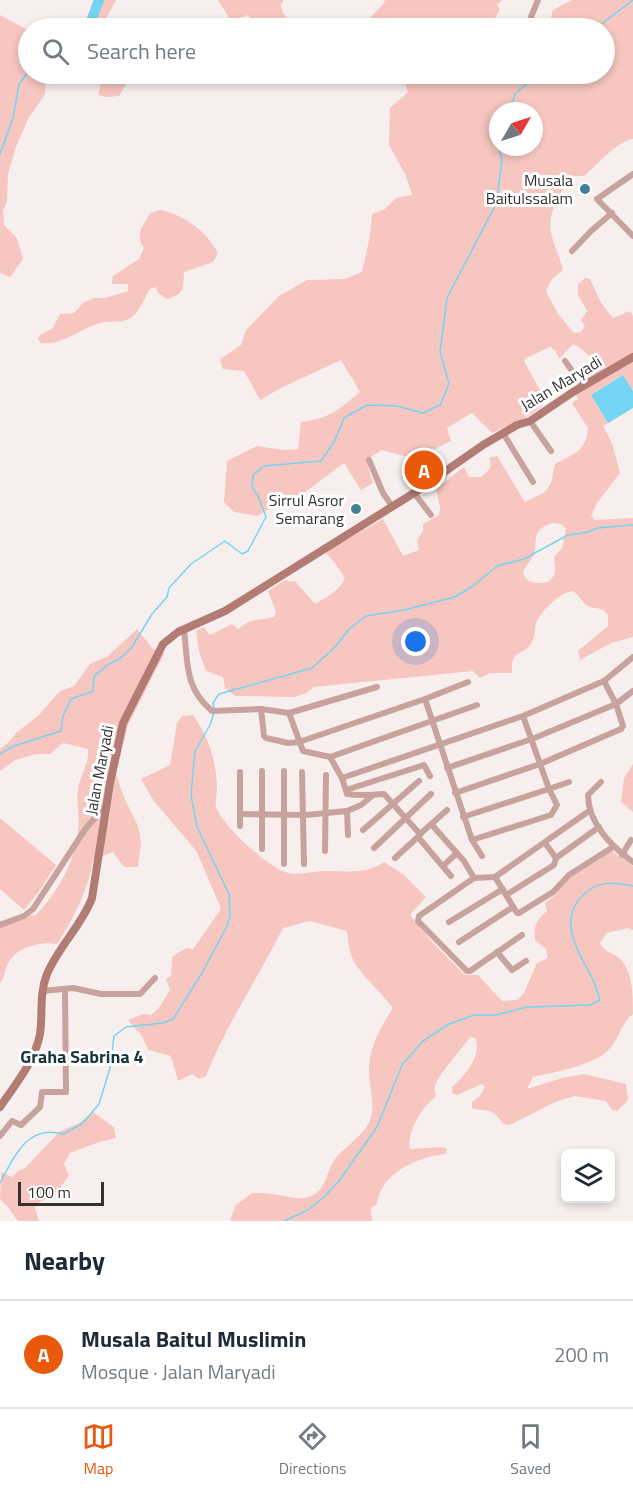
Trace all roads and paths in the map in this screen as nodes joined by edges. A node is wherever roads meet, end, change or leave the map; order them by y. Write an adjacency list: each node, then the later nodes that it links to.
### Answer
1 (538, 0): 2 (street)
2 (531, 17)
3 (633, 174): 4 (street)
4 (612, 213): 5 (street); 6 (street)
5 (633, 236)
6 (572, 251)
7 (633, 357): 9 (street, Jalan Maryadi)
8 (565, 361): 9 (street)
9 (583, 386): 10 (street, Jalan Maryadi)
10 (530, 421): 11 (street, Jalan Maryadi); 12 (street)
11 (503, 433): 14 (street); 15 (street, Jalan Maryadi)
12 (551, 451)
13 (369, 460): 16 (street)
14 (533, 482)
15 (414, 493): 16 (street, Jalan Maryadi); 17 (street)
16 (392, 506): 18 (street, Jalan Maryadi)
17 (431, 515)
18 (184, 629): 27 (street); 53 (street, Jalan Maryadi)
19 (633, 657): 20 (street)
20 (604, 681): 25 (street); 29 (street)
21 (468, 682): 24 (street)
22 (377, 687): 28 (street)
23 (633, 692): 25 (street)
24 (425, 699): 30 (street); 32 (street)
25 (616, 704): 31 (street); 35 (street)
26 (477, 705): 30 (street)
27 (261, 709): 28 (street); 32 (street)
28 (290, 713): 32 (street)
29 (523, 716): 31 (street); 33 (street)
30 (433, 721): 33 (street); 34 (street)
31 (532, 739): 35 (street); 36 (street)
32 (299, 742): 34 (street)
33 (440, 745): 36 (street); 43 (street)
34 (330, 758): 43 (street)
35 (540, 764): 47 (street); 49 (street)
36 (447, 768): 49 (street)
37 (262, 771): 61 (street)
38 (284, 771): 59 (street)
39 (240, 772): 58 (street)
40 (302, 772): 60 (street)
41 (326, 775): 57 (street)
42 (430, 776): 48 (street)
43 (342, 778): 48 (street)
44 (418, 781): 52 (street)
45 (569, 782): 47 (street)
46 (600, 782): 56 (street)
47 (549, 789): 62 (street); 70 (street)
48 (346, 790): 51 (street)
49 (455, 793): 62 (street)
50 (431, 795): 63 (street)
51 (372, 796): 52 (street); 55 (street)
52 (394, 804): 63 (street); 67 (street)
53 (106, 806): 92 (street); 99 (street, Jalan Maryadi)
54 (447, 810): 64 (street)
55 (347, 811): 57 (street); 68 (street)
56 (589, 811): 66 (street); 72 (street)
57 (326, 813): 60 (street); 76 (street)
58 (240, 814): 61 (street); 65 (street)
59 (283, 814): 60 (street); 61 (street); 83 (street)
60 (303, 814): 84 (street)
61 (262, 815): 75 (street)
62 (463, 817): 70 (street)
63 (405, 819): 69 (street); 74 (street)
64 (432, 825): 69 (street); 77 (street)
65 (240, 826)
66 (599, 828): 73 (street); 81 (street)
67 (363, 830)
68 (348, 835)
69 (419, 836): 80 (street); 85 (street)
70 (472, 840): 79 (street)
71 (631, 840): 78 (street)
72 (545, 843): 81 (street); 87 (street)
73 (613, 847): 78 (street); 90 (street)
74 (374, 848)
75 (262, 849)
76 (326, 851)
77 (457, 853): 85 (street); 88 (street)
78 (622, 855): 82 (street)
79 (482, 856)
80 (395, 858)
81 (556, 858): 89 (street)
82 (633, 862)
83 (284, 864)
84 (304, 864)
85 (443, 866): 86 (street)
86 (451, 876)
87 (495, 877): 88 (street); 89 (street)
88 (474, 878): 95 (street)
89 (504, 892): 90 (street); 91 (street)
90 (513, 907): 94 (street)
91 (449, 922)
92 (0, 925)
93 (522, 935): 95 (street)
94 (459, 942)
95 (497, 952): 96 (street)
96 (526, 961)
97 (155, 978): 98 (street)
98 (65, 990): 99 (street); 101 (street)
99 (42, 991): 100 (street, Jalan Maryadi)
100 (0, 1107)
101 (0, 1136)

